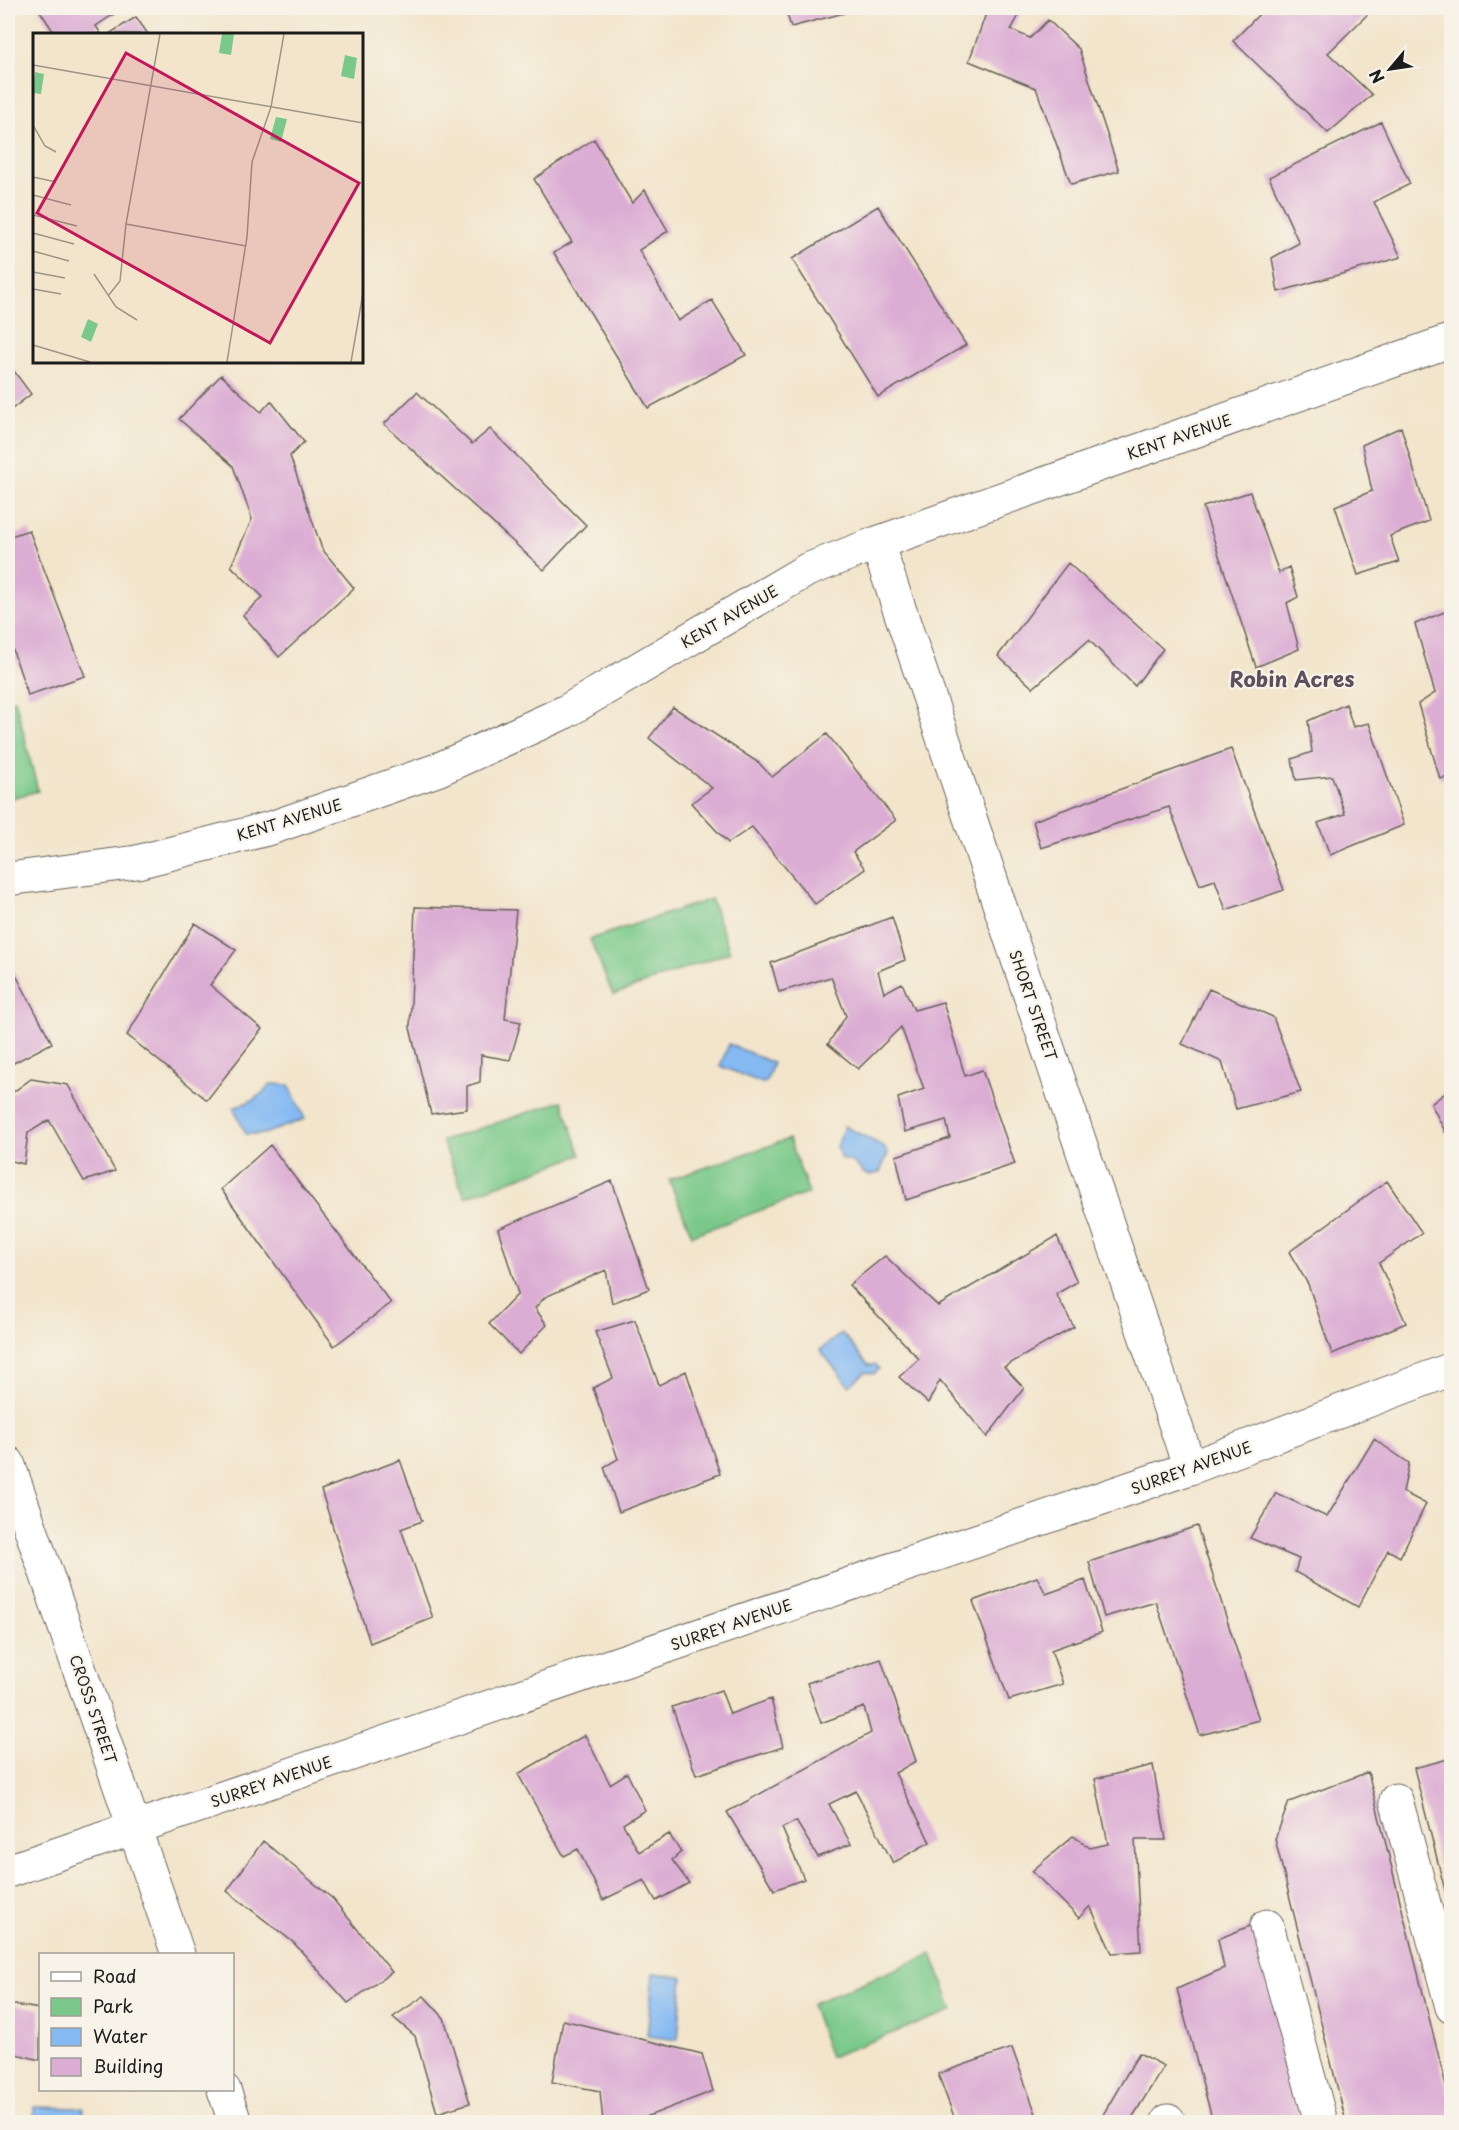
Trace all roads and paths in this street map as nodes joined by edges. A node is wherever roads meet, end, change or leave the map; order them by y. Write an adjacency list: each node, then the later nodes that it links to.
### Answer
1 (1452, 340): 2 (street, KENT AVENUE)
2 (877, 543): 3 (street, KENT AVENUE); 6 (street, SHORT STREET)
3 (8, 879)
4 (1452, 1369): 6 (street, SURREY AVENUE)
5 (8, 1463): 8 (street, CROSS STREET)
6 (1190, 1468): 8 (street, SURREY AVENUE)
7 (1396, 1800): 12 (street)
8 (135, 1827): 9 (street, SURREY AVENUE); 11 (street, CROSS STREET)
9 (8, 1871)
10 (1267, 1926): 15 (street)
11 (178, 1953)
12 (1452, 2007)
13 (224, 2091): 14 (street)
14 (235, 2122)
15 (1321, 2122)

